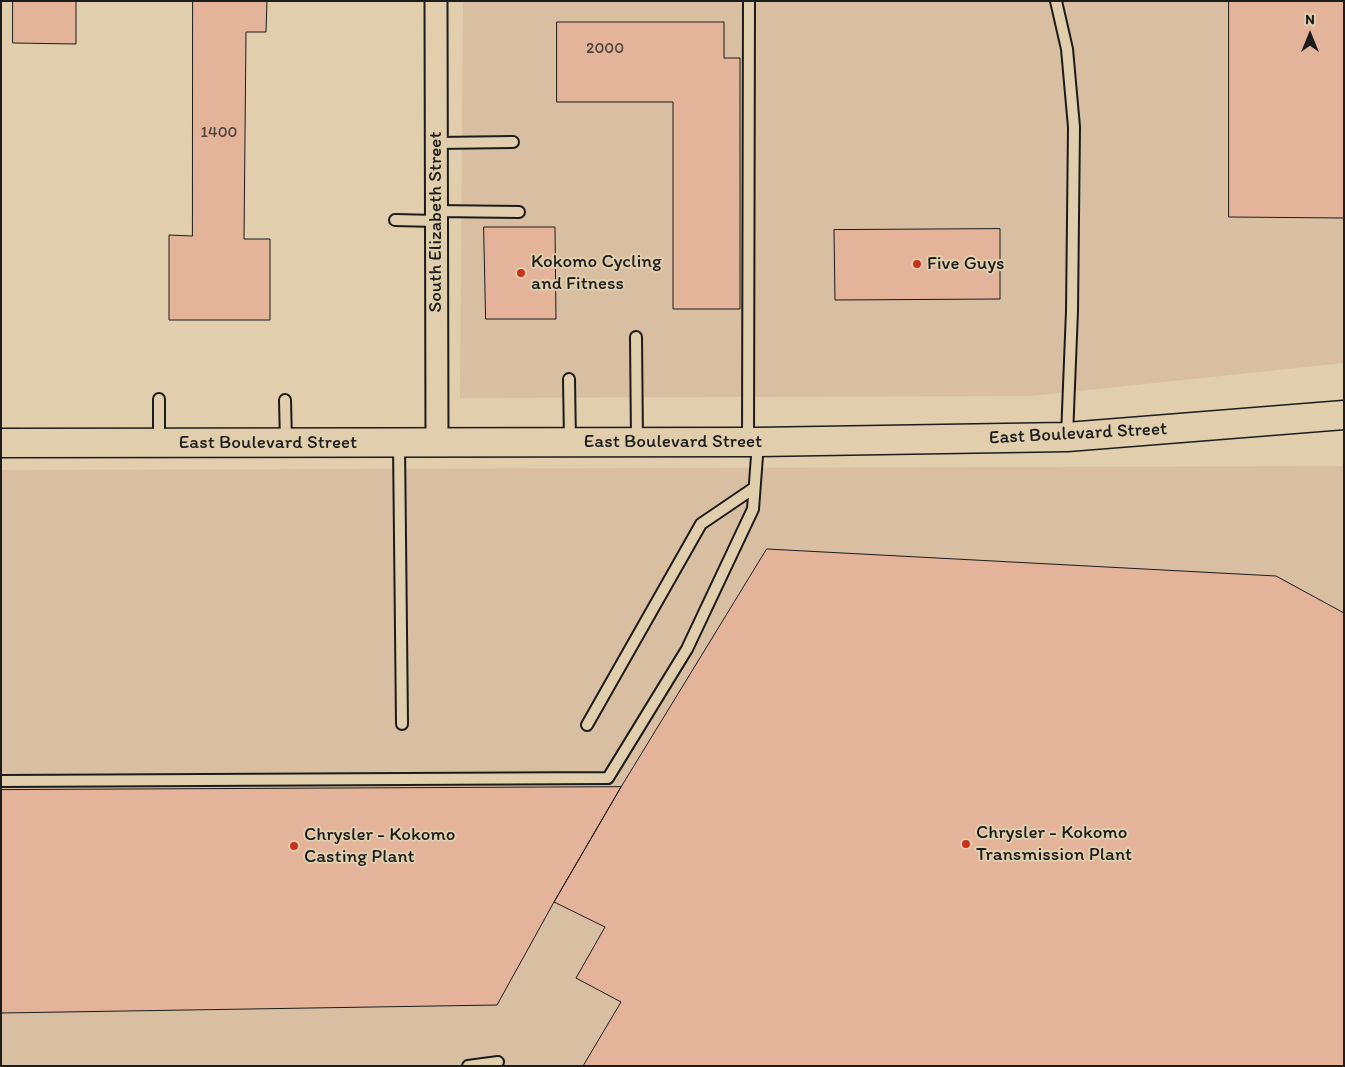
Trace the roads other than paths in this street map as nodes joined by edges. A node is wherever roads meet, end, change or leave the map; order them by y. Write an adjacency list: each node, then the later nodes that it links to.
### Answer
1 (436, 1): 5 (street, South Elizabeth Street)
2 (1056, 1): 14 (lane)
3 (749, 2): 17 (lane)
4 (513, 142): 5 (lane)
5 (436, 143): 7 (street, South Elizabeth Street)
6 (519, 212): 7 (lane)
7 (436, 216): 8 (lane); 22 (street, South Elizabeth Street)
8 (395, 220)
9 (636, 338): 16 (lane)
10 (569, 379): 15 (lane)
11 (159, 399): 19 (lane)
12 (285, 400): 20 (lane)
13 (1344, 415): 14 (main road, East Boulevard Street)
14 (1067, 438): 17 (main road, East Boulevard Street)
15 (570, 442): 16 (main road, East Boulevard Street); 22 (main road, East Boulevard Street)
16 (637, 442): 17 (main road, East Boulevard Street)
17 (753, 442): 23 (lane)
18 (1, 443): 19 (main road, East Boulevard Street)
19 (159, 443): 20 (main road, East Boulevard Street)
20 (286, 443): 21 (main road, East Boulevard Street)
21 (400, 443): 22 (main road, East Boulevard Street); 24 (lane)
22 (437, 443)
23 (754, 488): 25 (lane); 26 (lane)
24 (402, 724)
25 (587, 725)
26 (1, 781)
27 (498, 1062): 28 (lane)
28 (468, 1066)

